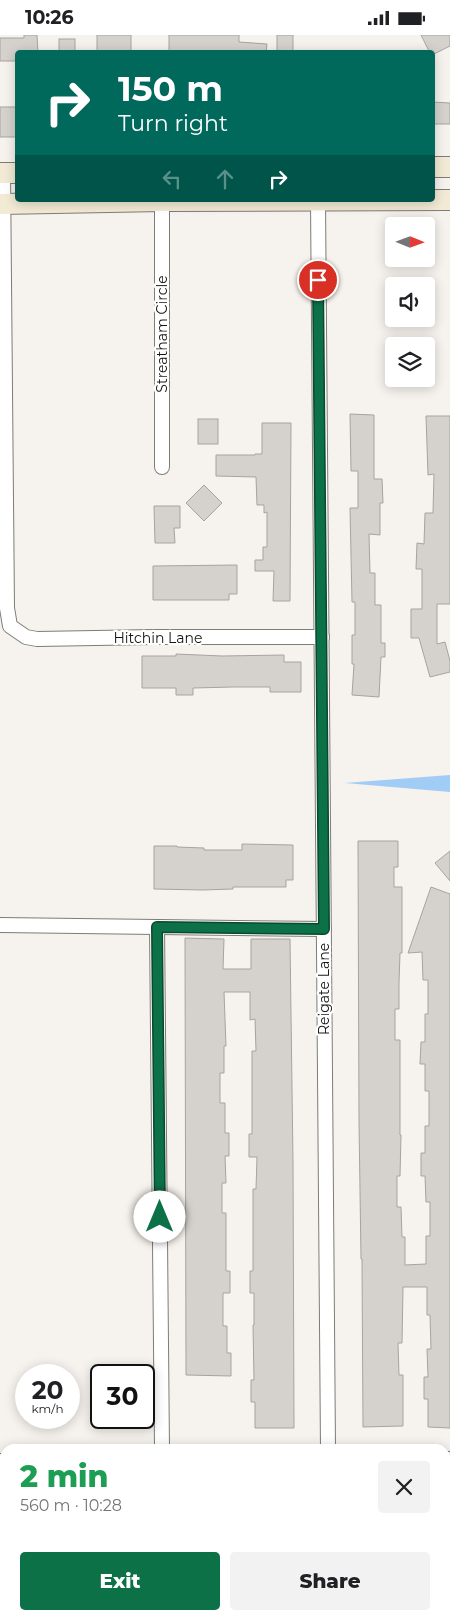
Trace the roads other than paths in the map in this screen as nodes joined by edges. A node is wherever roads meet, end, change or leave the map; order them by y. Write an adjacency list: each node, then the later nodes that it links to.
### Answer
1 (435, 167): 2 (main road)
2 (450, 167)
3 (7, 173): 9 (street)
4 (435, 200): 5 (main road)
5 (450, 200)
6 (82, 202): 9 (main road)
7 (162, 202): 10 (street, Streatham Circle)
8 (318, 202): 11 (street, Reigate Lane)
9 (1, 204): 11 (street, Hitchin Lane)
10 (162, 467)
11 (322, 637): 14 (street, Reigate Lane)
12 (0, 925): 13 (street)
13 (157, 927): 14 (street); 15 (street)
14 (324, 929): 16 (street, Reigate Lane)
15 (162, 1444)
16 (328, 1444)

